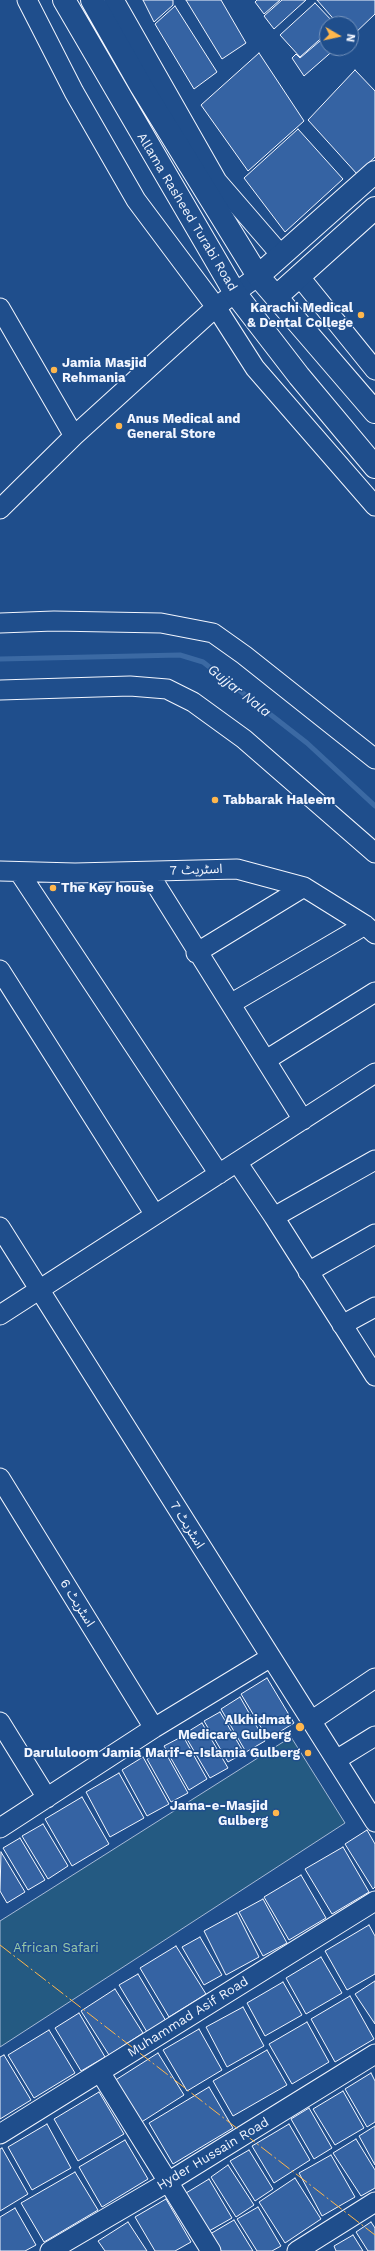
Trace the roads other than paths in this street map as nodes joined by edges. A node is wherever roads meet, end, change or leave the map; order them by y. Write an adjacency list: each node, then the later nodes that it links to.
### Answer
1 (28, 0): 12 (street)
2 (64, 0): 10 (main road, Allama Rasheed Turabi Road)
3 (92, 0): 8 (main road, Allama Rasheed Turabi Road)
4 (114, 0): 7 (street)
5 (375, 172): 7 (main road)
6 (375, 208): 9 (main road)
7 (281, 255): 8 (main road)
8 (258, 276): 10 (street); 11 (main road, Allama Rasheed Turabi Road)
9 (299, 276): 11 (main road); 14 (street)
10 (235, 293): 12 (street); 17 (main road, Allama Rasheed Turabi Road)
11 (276, 296): 15 (main road, Allama Rasheed Turabi Road)
12 (216, 307): 16 (street); 18 (street)
13 (0, 308): 16 (street)
14 (375, 370)
15 (375, 412)
16 (74, 436): 19 (street)
17 (375, 467)
18 (375, 506)
19 (0, 509)
20 (0, 624): 22 (street)
21 (0, 690): 23 (street)
22 (375, 759)
23 (375, 853)
24 (0, 871): 25 (street, اسٹریٹ 7)
25 (19, 872): 26 (street, اسٹریٹ 7); 38 (street)
26 (148, 872): 27 (street, اسٹریٹ 7); 29 (street)
27 (304, 888): 28 (street, اسٹریٹ 7); 29 (street)
28 (370, 930): 32 (street)
29 (196, 953): 32 (street)
30 (0, 970): 39 (street)
31 (375, 992): 33 (street)
32 (232, 1003): 33 (street)
33 (266, 1060): 35 (street)
34 (375, 1073): 35 (street)
35 (303, 1120): 37 (street)
36 (375, 1160): 40 (street)
37 (237, 1162): 38 (street); 40 (street)
38 (219, 1174): 39 (street)
39 (155, 1215): 44 (street)
40 (274, 1217): 43 (street)
41 (0, 1227): 44 (street, اسٹریٹ 7)
42 (375, 1234): 43 (street)
43 (308, 1272): 47 (street)
44 (40, 1290): 46 (street); 50 (street, اسٹریٹ 7)
45 (375, 1307): 47 (street)
46 (0, 1315)
47 (342, 1325): 48 (street)
48 (375, 1376)
49 (0, 1478): 54 (street, اسٹریٹ 6)
50 (271, 1657): 52 (street, اسٹریٹ 7); 54 (street)
51 (375, 1678): 52 (street)
52 (311, 1721): 56 (street, اسٹریٹ 7)
53 (0, 1722): 57 (street)
54 (154, 1728): 57 (street)
55 (375, 1736): 56 (street)
56 (336, 1760): 58 (street, اسٹریٹ 7)
57 (47, 1798): 59 (street)
58 (375, 1822)
59 (0, 1828)
60 (375, 1900): 62 (street, Muhammad Asif Road)
61 (375, 2054): 64 (street, Hyder Hussain Road)
62 (100, 2072): 63 (street, Muhammad Asif Road); 64 (street)
63 (0, 2134)
64 (168, 2182): 66 (street, Hyder Hussain Road); 67 (street)
65 (375, 2202): 68 (street)
66 (50, 2251)
67 (211, 2251)
68 (297, 2251)

